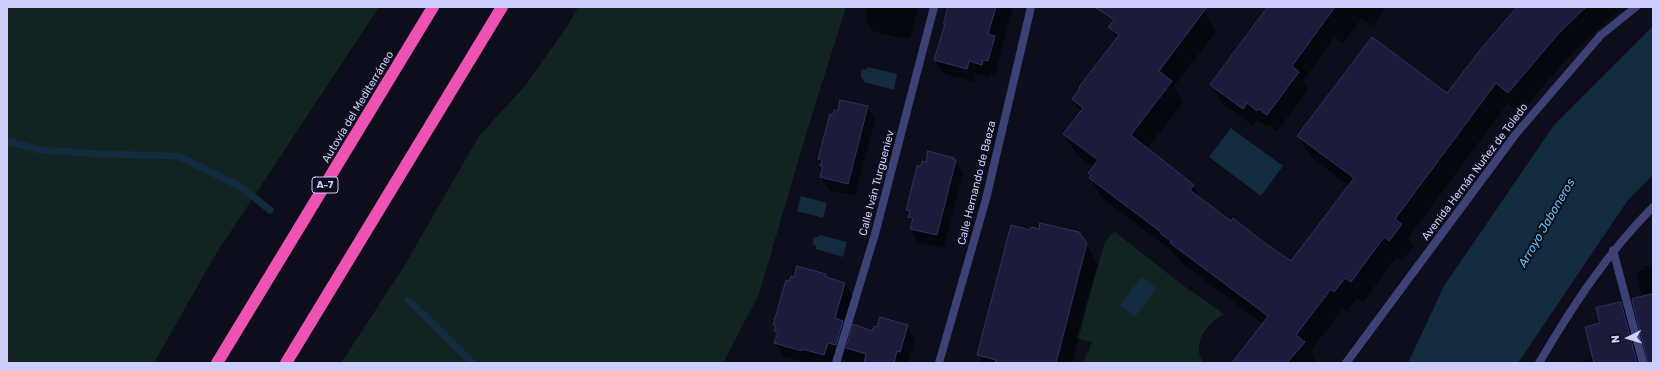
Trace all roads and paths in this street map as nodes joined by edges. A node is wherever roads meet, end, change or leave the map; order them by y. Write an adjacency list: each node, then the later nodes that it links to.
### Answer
1 (433, 7): 8 (highway, Autovía del Mediterráneo / A-7)
2 (502, 7): 9 (highway)
3 (934, 7): 10 (street, Calle Iván Turgueniev)
4 (1031, 7): 11 (street, Calle Hernando de Baeza)
5 (1636, 7): 12 (street, Avenida Hernán Nuñez de Toledo)
6 (1653, 207): 7 (street)
7 (1613, 250): 13 (street); 14 (street)
8 (217, 363)
9 (286, 363)
10 (836, 363)
11 (938, 363)
12 (1346, 363)
13 (1539, 363)
14 (1643, 363)

